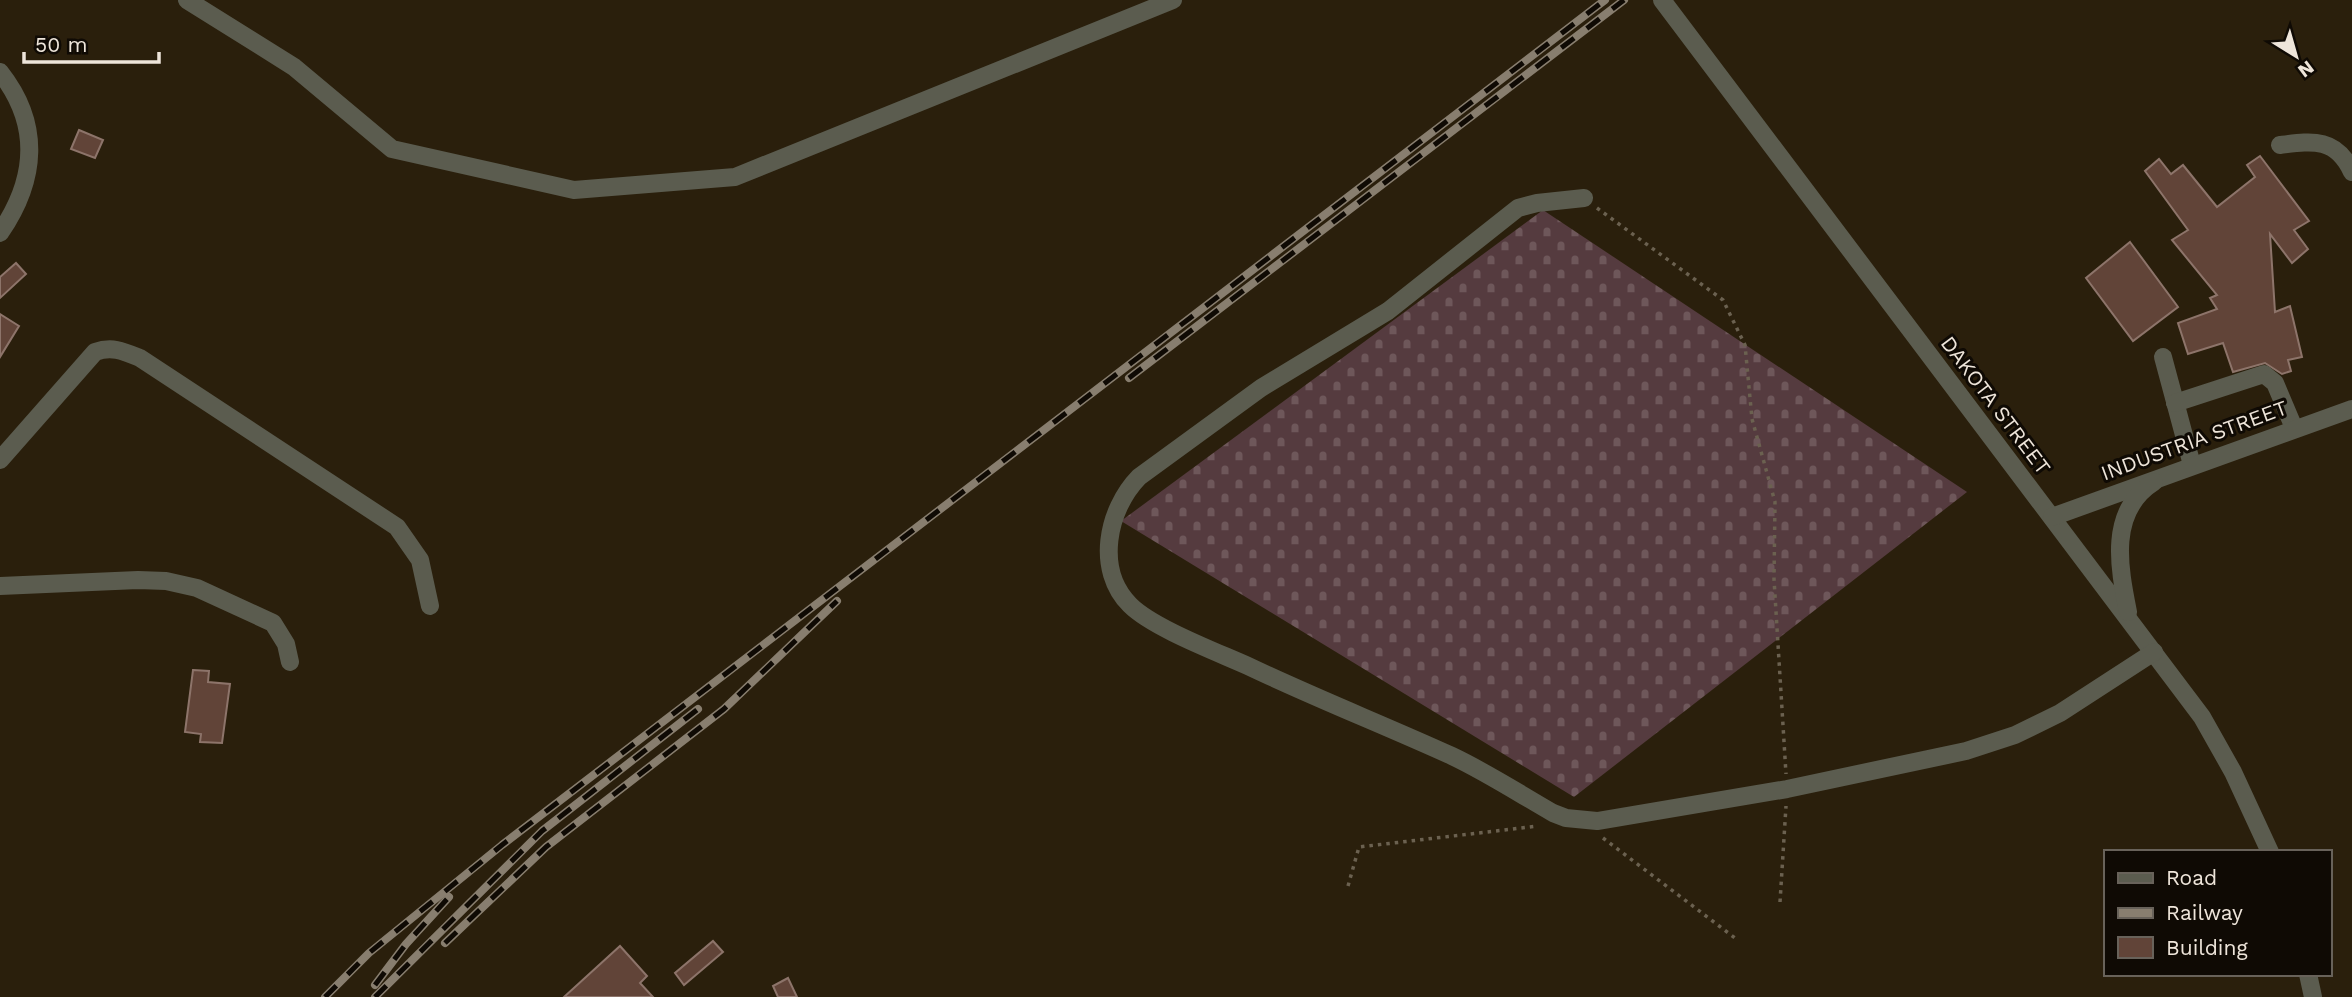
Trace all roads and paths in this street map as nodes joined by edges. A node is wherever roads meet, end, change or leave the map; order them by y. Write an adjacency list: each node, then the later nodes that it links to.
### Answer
1 (187, 0): 2 (street)
2 (1173, 0)
3 (1662, 0): 15 (street, DAKOTA STREET)
4 (0, 72): 8 (street)
5 (2280, 145): 6 (street)
6 (2352, 172)
7 (1584, 198): 21 (path); 22 (street)
8 (0, 233)
9 (2163, 357): 10 (street)
10 (2175, 403): 12 (street); 14 (street)
11 (2352, 409): 12 (street, INDUSTRIA STREET)
12 (2294, 428): 14 (street, INDUSTRIA STREET)
13 (0, 460): 17 (street)
14 (2186, 467): 15 (street, INDUSTRIA STREET); 18 (street)
15 (2052, 517): 18 (street, DAKOTA STREET)
16 (0, 586): 20 (street)
17 (430, 606)
18 (2129, 618): 19 (street, DAKOTA STREET)
19 (2154, 652): 21 (street); 24 (street, DAKOTA STREET)
20 (290, 662)
21 (1787, 789): 22 (street); 26 (path)
22 (1580, 821): 27 (path)
23 (1539, 826): 25 (path)
24 (2269, 850)
25 (1348, 886)
26 (1780, 902)
27 (1735, 937)
28 (2308, 976): 29 (street)
29 (2313, 997)

